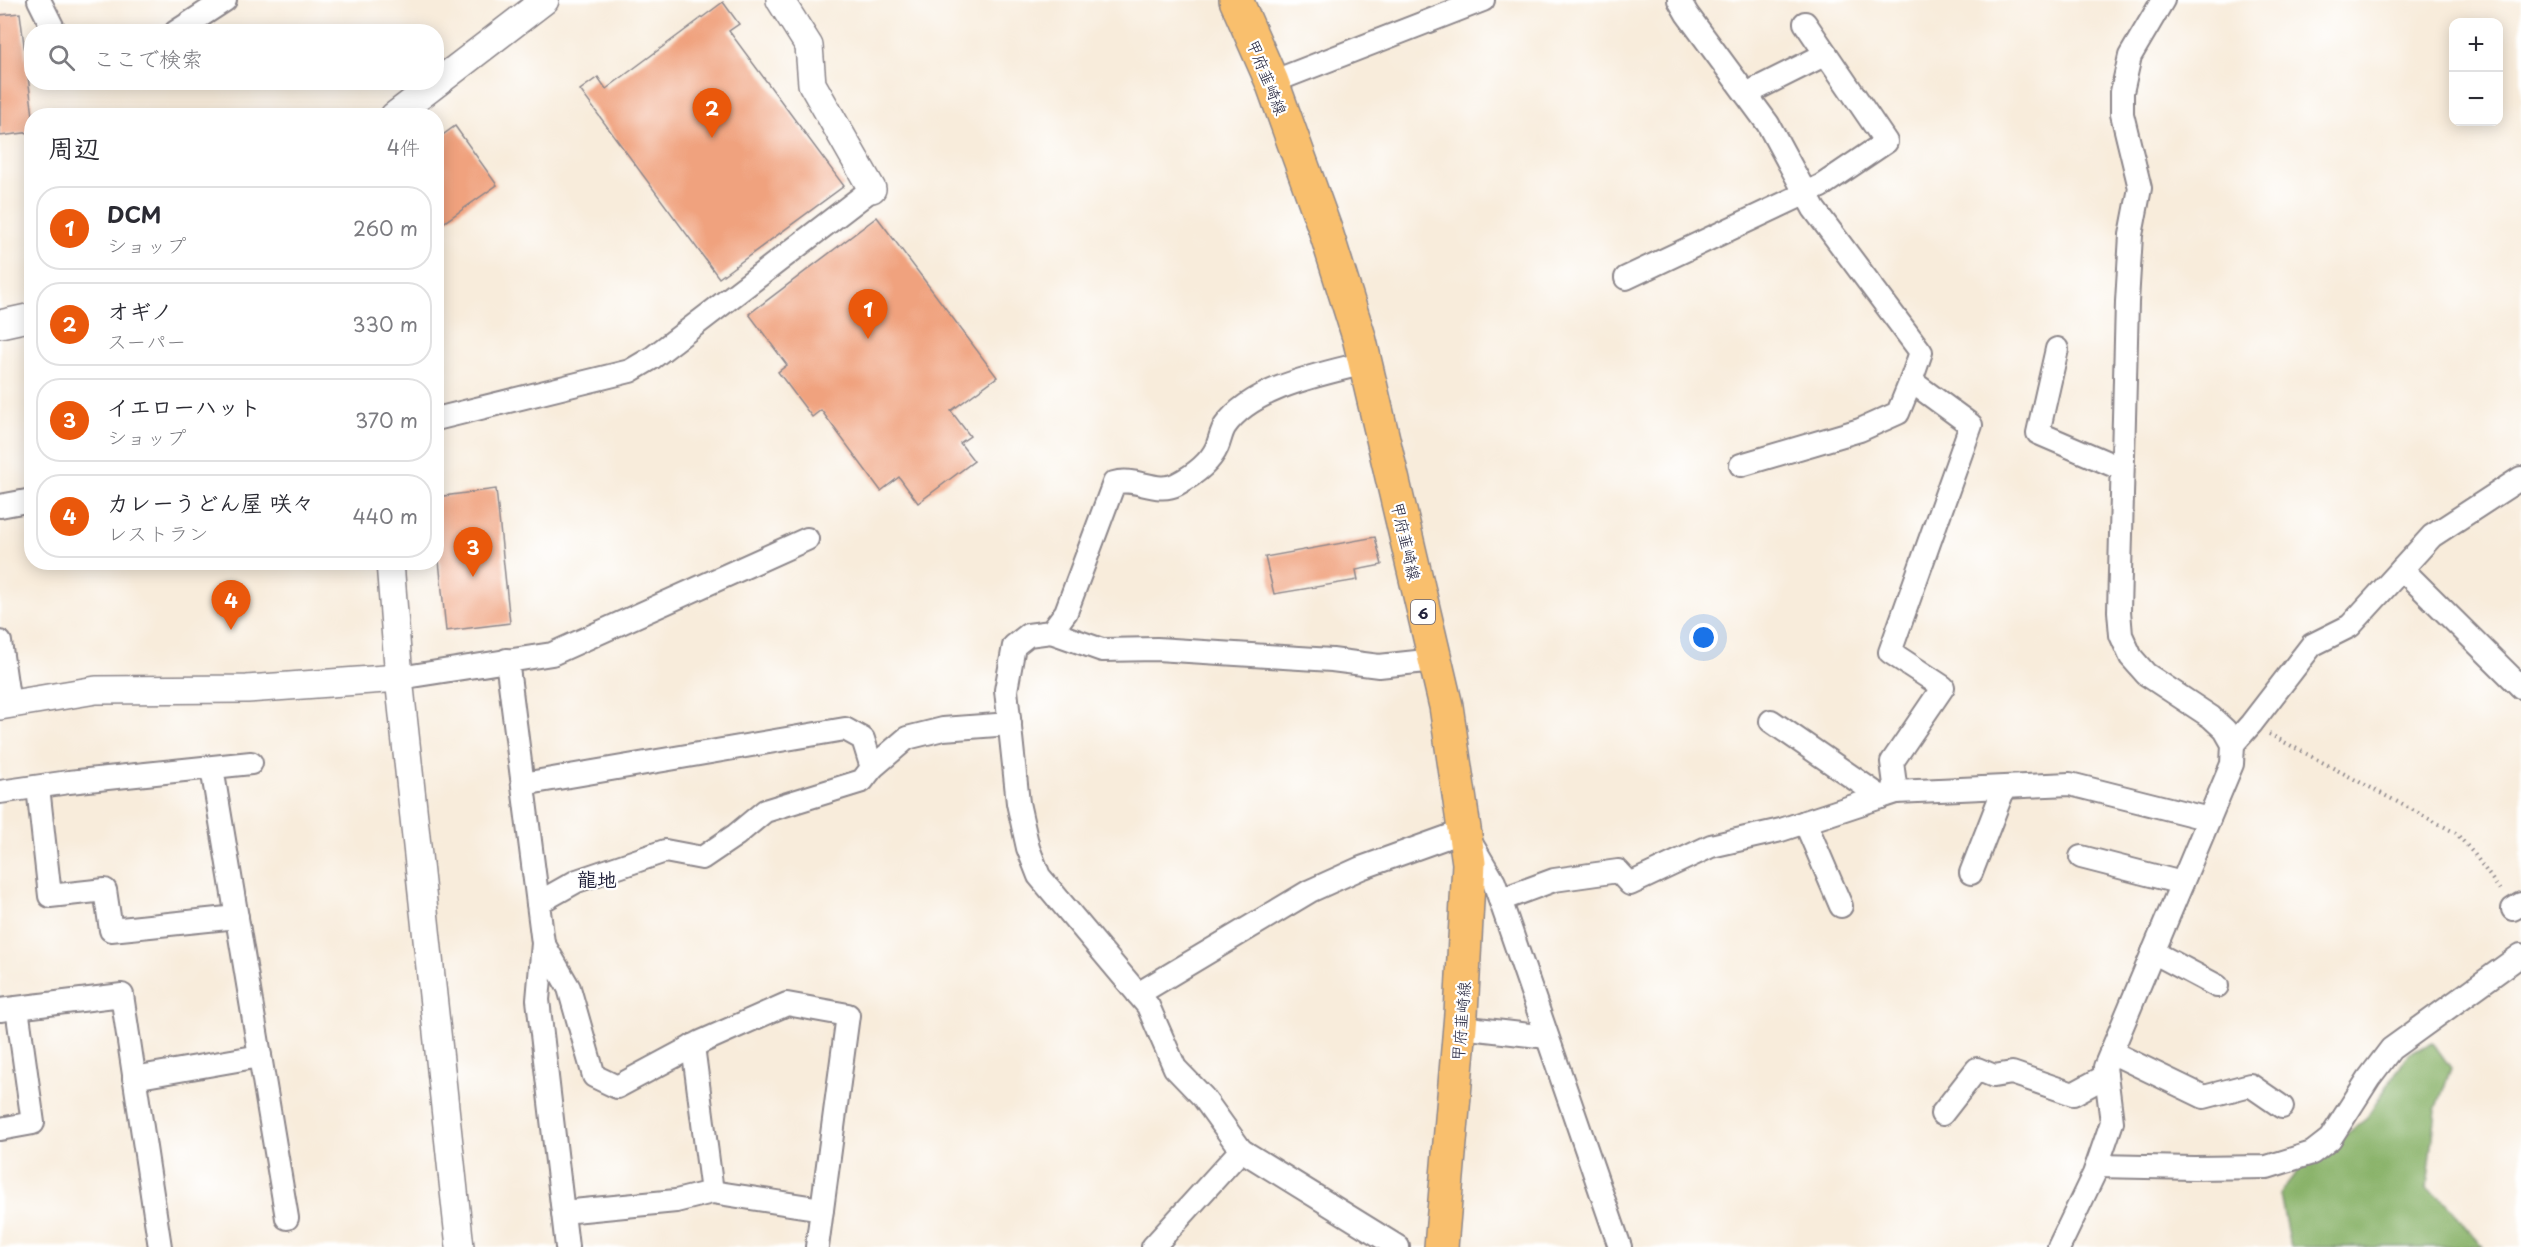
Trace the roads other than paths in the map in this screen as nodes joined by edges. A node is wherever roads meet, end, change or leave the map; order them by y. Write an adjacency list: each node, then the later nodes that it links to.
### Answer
1 (39, 0): 10 (street)
2 (225, 0): 11 (street)
3 (545, 0): 13 (street)
4 (780, 0): 18 (street)
5 (1236, 0): 14 (main road, 甲府韮崎線 / 6)
6 (1483, 0): 14 (street)
7 (1679, 0): 16 (street)
8 (2163, 0): 28 (street)
9 (1804, 23): 12 (street)
10 (51, 24)
11 (188, 24)
12 (1826, 54): 16 (street); 19 (street)
13 (444, 78)
14 (1272, 82): 24 (main road, 甲府韮崎線 / 6)
15 (428, 90): 17 (street)
16 (1746, 94): 19 (street)
17 (404, 108)
18 (872, 189): 26 (street)
19 (1805, 193): 20 (street); 25 (street)
20 (1626, 278)
21 (24, 319): 22 (street)
22 (0, 324)
23 (2057, 349): 28 (street)
24 (1365, 363): 35 (street); 38 (main road, 甲府韮崎線 / 6)
25 (1911, 381): 27 (street); 52 (street)
26 (444, 417)
27 (1741, 465)
28 (2122, 469): 44 (street)
29 (2521, 478): 33 (street)
30 (24, 502): 31 (street)
31 (0, 506)
32 (807, 539): 37 (street)
33 (2402, 568): 40 (street); 44 (street)
34 (391, 570): 39 (street)
35 (1051, 632): 38 (street); 43 (street)
36 (0, 642): 41 (street)
37 (507, 660): 39 (street); 48 (street)
38 (1435, 660): 55 (main road, 甲府韮崎線 / 6)
39 (399, 678): 41 (street); 86 (street)
40 (2521, 687)
41 (4, 705)
42 (1771, 721): 52 (street)
43 (1010, 724): 47 (street); 67 (street)
44 (2233, 744): 53 (street)
45 (251, 763): 46 (street)
46 (212, 768): 49 (street); 62 (street)
47 (872, 768): 48 (street); 60 (street)
48 (523, 784): 60 (street)
49 (38, 787): 51 (street); 62 (street)
50 (2004, 788): 52 (street); 53 (street); 57 (street)
51 (0, 792)
52 (1889, 795): 54 (street)
53 (2209, 819): 58 (street)
54 (1805, 822): 59 (street); 61 (street)
55 (1464, 831): 59 (street); 67 (street); 69 (main road, 甲府韮崎線 / 6)
56 (2081, 857): 58 (street)
57 (1971, 873)
58 (2182, 883): 64 (street)
59 (1500, 900): 70 (street)
60 (538, 903): 63 (street)
61 (1841, 906)
62 (237, 917): 73 (street)
63 (543, 943): 71 (street); 83 (street)
64 (2153, 952): 66 (street); 72 (street)
65 (2521, 955): 80 (street)
66 (2217, 986)
67 (1138, 994): 79 (street)
68 (8, 1009): 75 (street); 78 (street)
69 (1460, 1027): 70 (street); 91 (main road, 甲府韮崎線 / 6)
70 (1547, 1037): 92 (street)
71 (693, 1046): 81 (street); 82 (street)
72 (2111, 1052): 74 (street); 76 (street)
73 (260, 1056): 75 (street); 84 (street)
74 (2106, 1076): 77 (street); 80 (street)
75 (134, 1078): 85 (street)
76 (2282, 1107)
77 (1942, 1114)
78 (0, 1128)
79 (1241, 1150): 89 (street); 90 (street)
80 (2097, 1166): 93 (street)
81 (712, 1192): 82 (street); 83 (street)
82 (822, 1209): 88 (street)
83 (563, 1212): 87 (street)
84 (287, 1218)
85 (160, 1247)
86 (460, 1247)
87 (567, 1247)
88 (817, 1247)
89 (1153, 1247)
90 (1398, 1247)
91 (1441, 1247)
92 (1620, 1247)
93 (2059, 1247)

